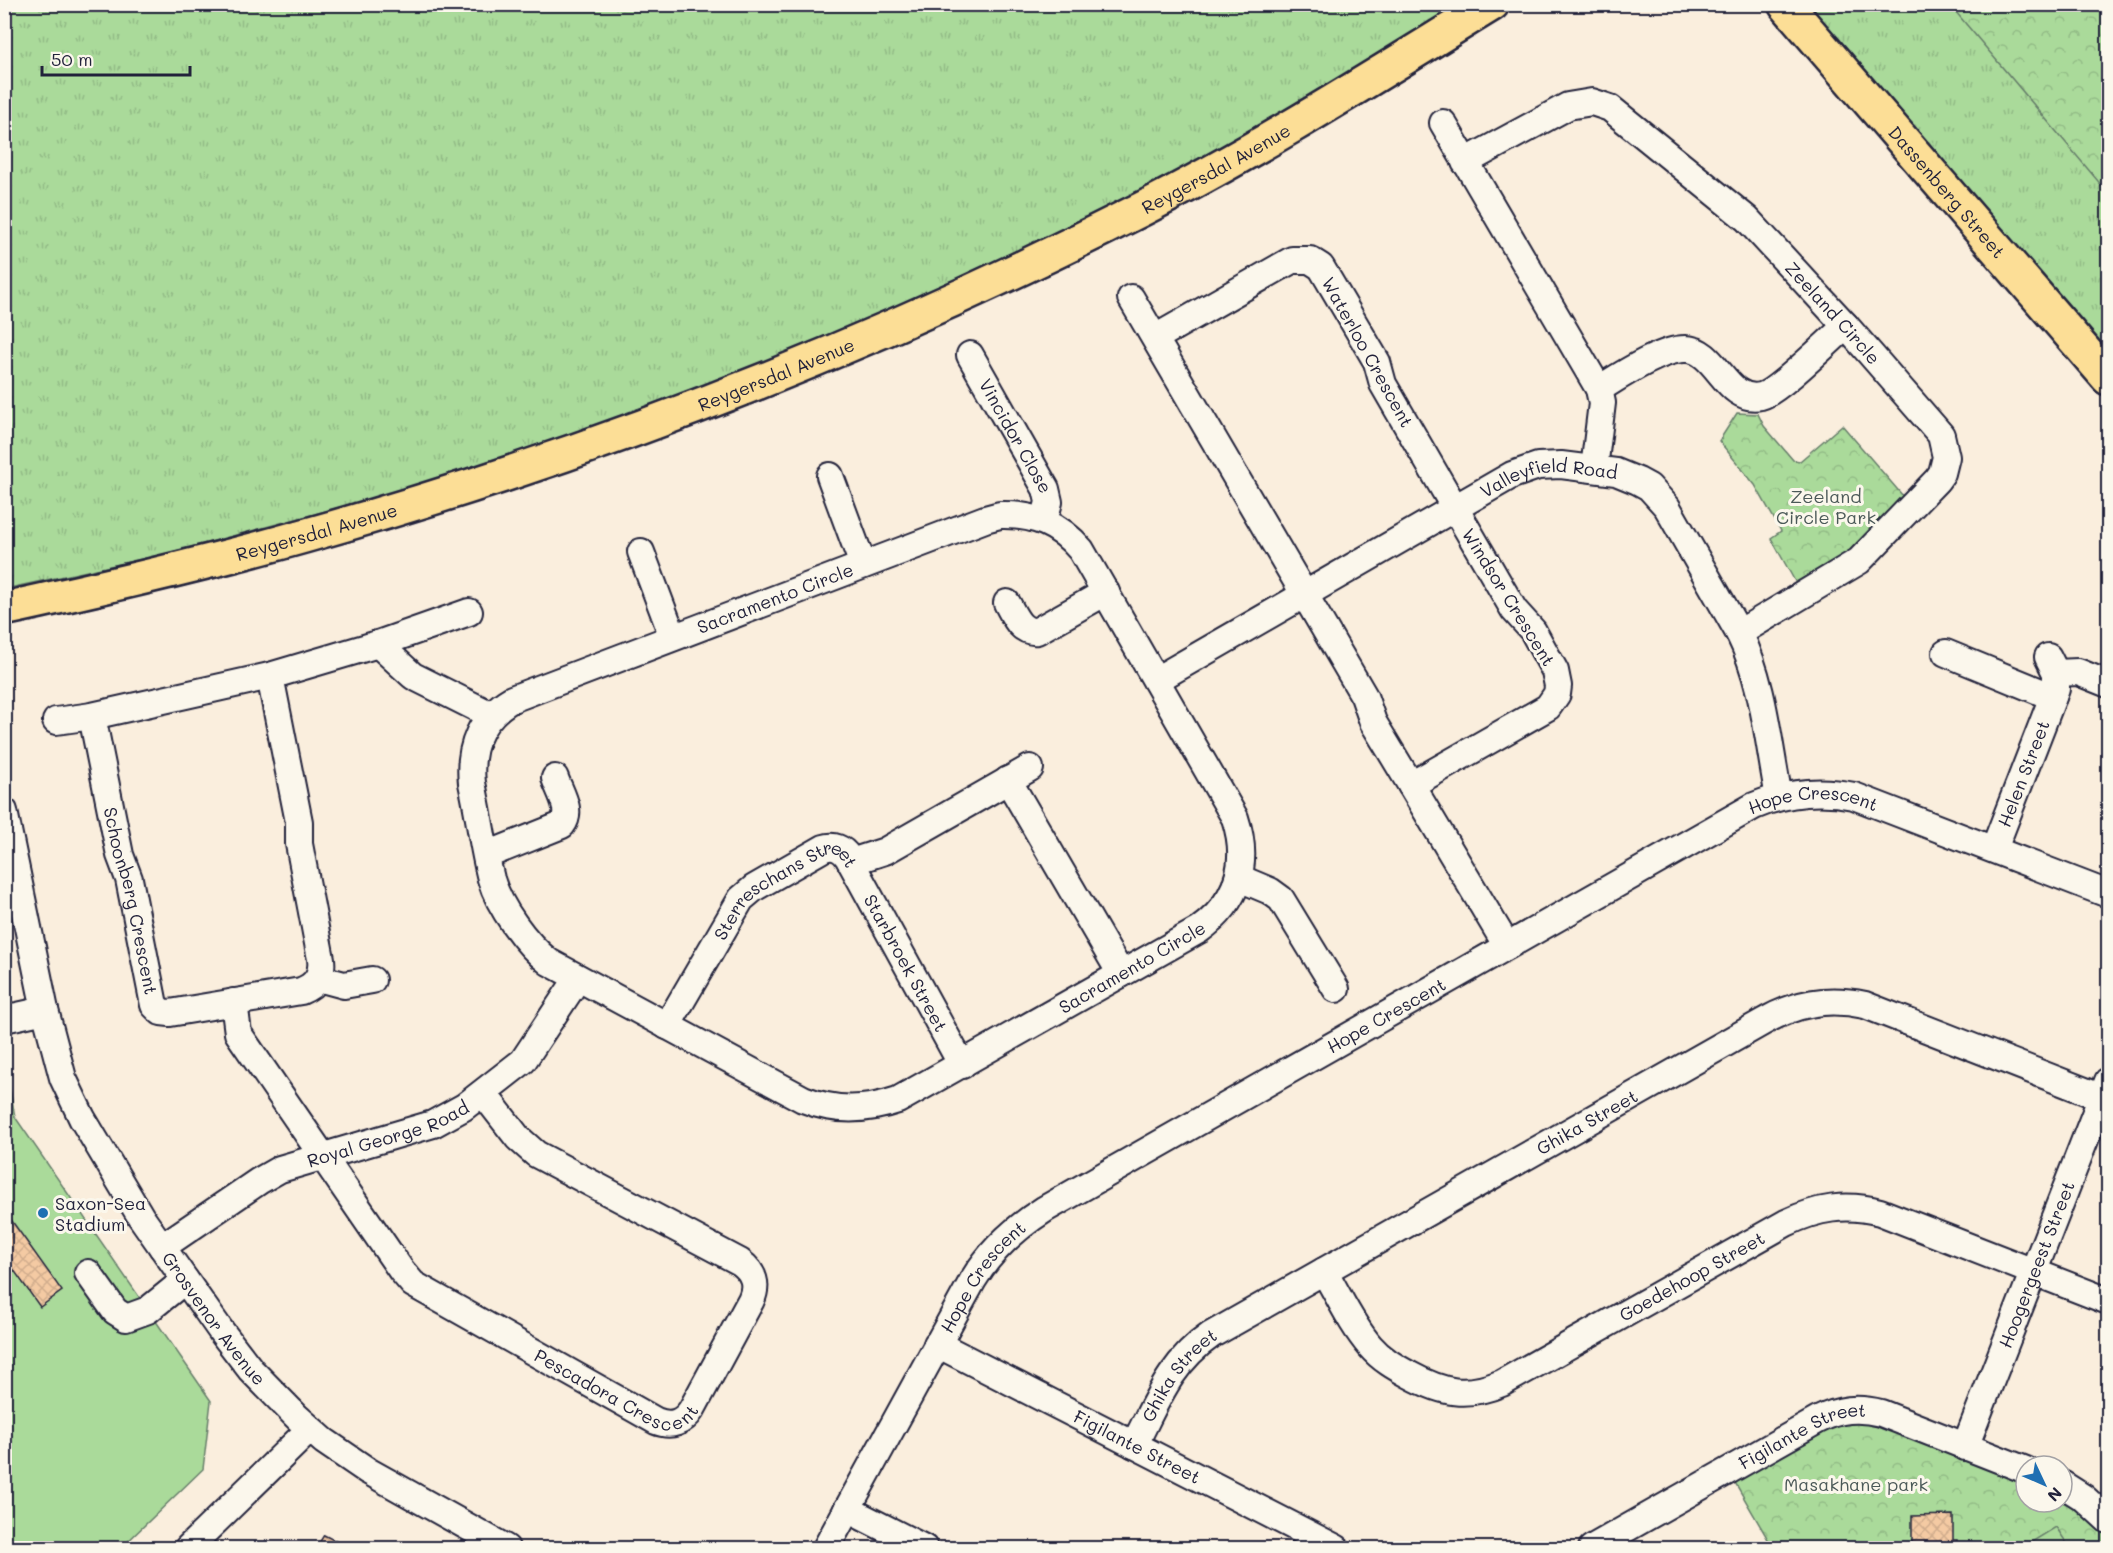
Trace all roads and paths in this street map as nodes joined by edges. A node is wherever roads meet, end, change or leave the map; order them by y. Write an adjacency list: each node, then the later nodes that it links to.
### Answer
1 (1492, 4): 20 (main road, Reygersdal Avenue)
2 (1785, 4): 9 (main road, Dassenberg Street)
3 (1443, 123): 4 (street)
4 (1466, 162): 6 (street, Zeeland Circle); 10 (street)
5 (1131, 298): 7 (street)
6 (1846, 326): 10 (street); 22 (street, Zeeland Circle)
7 (1155, 338): 13 (street, Waterloo Crescent); 18 (street)
8 (970, 356): 14 (street, Vincidor Close)
9 (2109, 378)
10 (1599, 389): 11 (street)
11 (1594, 469): 13 (street, Valleyfield Road); 22 (street, Valleyfield Road)
12 (830, 476): 16 (street)
13 (1455, 508): 18 (street, Valleyfield Road); 34 (street, Windsor Crescent)
14 (1044, 521): 16 (street, Sacramento Circle); 17 (street, Sacramento Circle)
15 (641, 552): 23 (street)
16 (863, 565): 23 (street, Sacramento Circle)
17 (1106, 592): 19 (street); 28 (street, Sacramento Circle)
18 (1305, 594): 28 (street, Valleyfield Road); 34 (street)
19 (1007, 603)
20 (4, 609)
21 (469, 612): 24 (street)
22 (1739, 633): 35 (street, Valleyfield Road)
23 (673, 637): 30 (street, Sacramento Circle)
24 (378, 644): 26 (street); 30 (street)
25 (1946, 652): 27 (street, Helen Street)
26 (270, 676): 31 (street); 44 (street)
27 (2052, 676): 29 (street, Helen Street); 37 (street, Helen Street)
28 (1156, 680): 40 (street, Sacramento Circle)
29 (2109, 684)
30 (491, 715): 38 (street, Sacramento Circle)
31 (92, 716): 32 (street); 48 (street, Schoonberg Crescent)
32 (57, 721)
33 (555, 778): 38 (street)
34 (1411, 785): 42 (street)
35 (1779, 796): 37 (street, Hope Crescent); 42 (street, Hope Crescent)
36 (4, 811): 49 (street, Grosvenor Avenue)
37 (1994, 849): 41 (street, Hope Crescent)
38 (487, 855): 45 (street, Sacramento Circle)
39 (850, 862): 43 (street, Sterreschans Street); 51 (street, Sterreschans Street); 52 (street, Starbroek Street)
40 (1239, 878): 43 (street, Sacramento Circle); 47 (street)
41 (2109, 894)
42 (1507, 946): 62 (street, Hope Crescent)
43 (1121, 974): 52 (street, Sacramento Circle)
44 (318, 978): 46 (street); 48 (street, Schoonberg Crescent)
45 (578, 978): 51 (street, Sacramento Circle); 53 (street, Royal George Road)
46 (372, 980)
47 (1336, 989)
48 (234, 1002): 55 (street)
49 (45, 1010): 50 (street); 56 (street, Grosvenor Avenue)
50 (4, 1019)
51 (667, 1026): 52 (street, Sacramento Circle)
52 (962, 1065)
53 (483, 1093): 55 (street, Royal George Road); 55 (street, Pescadora Crescent)
54 (2106, 1093): 57 (street, Ghika Street); 58 (street, Hoogergeest Street)
55 (322, 1156): 56 (street, Royal George Road)
56 (162, 1247): 60 (street, Grosvenor Avenue)
57 (1324, 1271): 58 (street, Goedehoop Street); 64 (street, Ghika Street)
58 (2034, 1272): 61 (street, Goedehoop Street); 65 (street, Hoogergeest Street)
59 (88, 1273): 60 (street)
60 (185, 1280): 63 (street, Grosvenor Avenue)
61 (2109, 1301)
62 (937, 1344): 64 (street, Figilante Street); 68 (street, Hope Crescent)
63 (310, 1429): 70 (street); 71 (street, Grosvenor Avenue)
64 (1134, 1445): 74 (street, Figilante Street)
65 (1965, 1447): 66 (street, Figilante Street); 75 (street, Figilante Street)
66 (2014, 1465)
67 (2074, 1492): 69 (street)
68 (847, 1509): 72 (street, Hope Crescent); 73 (street)
69 (2109, 1520)
70 (188, 1548)
71 (506, 1548)
72 (826, 1548)
73 (924, 1548)
74 (1336, 1548)
75 (1592, 1548)

